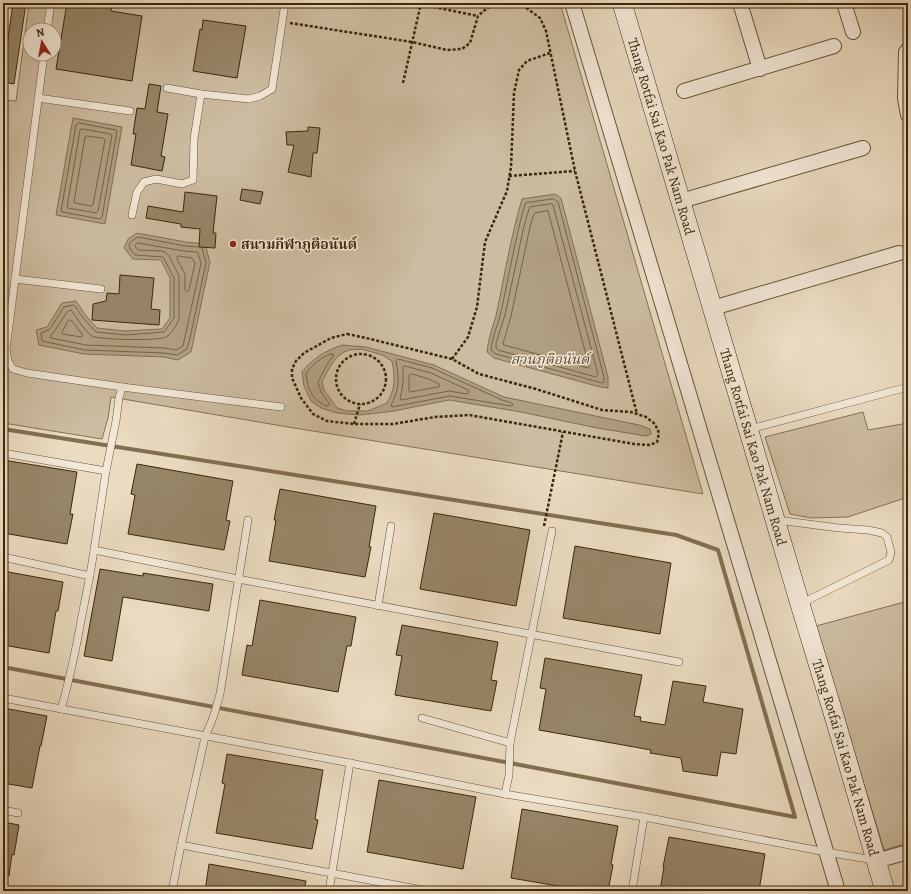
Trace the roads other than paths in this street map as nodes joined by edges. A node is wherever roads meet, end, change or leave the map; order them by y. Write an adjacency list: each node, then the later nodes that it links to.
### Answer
1 (51, 3): 7 (lane)
2 (285, 3): 15 (lane)
3 (572, 3): 55 (street)
4 (740, 3): 12 (street)
5 (844, 3): 8 (street)
6 (627, 4): 20 (main road, Thang Rotfai Sai Kao Pak Nam Road)
7 (48, 22)
8 (853, 32)
9 (834, 46): 12 (street)
10 (908, 50): 18 (street)
11 (43, 62): 16 (lane)
12 (760, 68): 14 (street)
13 (167, 88): 15 (lane)
14 (684, 91)
15 (201, 94): 21 (lane)
16 (38, 98): 17 (lane); 23 (lane)
17 (130, 111)
18 (908, 115)
19 (863, 148): 20 (street)
20 (681, 201): 25 (main road, Thang Rotfai Sai Kao Pak Nam Road)
21 (132, 215)
22 (899, 253): 25 (street)
23 (15, 279): 24 (lane); 26 (lane)
24 (101, 289)
25 (712, 308): 29 (main road, Thang Rotfai Sai Kao Pak Nam Road)
26 (122, 387): 28 (lane); 31 (lane)
27 (908, 388): 29 (lane)
28 (281, 407)
29 (748, 429): 33 (main road, Thang Rotfai Sai Kao Pak Nam Road)
30 (3, 453): 31 (lane)
31 (106, 471): 36 (lane)
32 (248, 520): 39 (lane)
33 (775, 520): 40 (main road, Thang Rotfai Sai Kao Pak Nam Road); 40 (lane)
34 (391, 526): 41 (lane)
35 (552, 531): 42 (lane)
36 (94, 550): 38 (lane); 39 (lane)
37 (3, 557): 38 (lane)
38 (90, 576): 45 (lane)
39 (238, 579): 41 (lane); 47 (lane)
40 (800, 604): 57 (main road, Thang Rotfai Sai Kao Pak Nam Road)
41 (378, 606): 42 (lane)
42 (532, 634): 43 (lane); 48 (lane)
43 (679, 662)
44 (3, 698): 45 (lane)
45 (60, 709): 47 (lane)
46 (422, 718): 48 (lane)
47 (205, 736): 49 (lane); 54 (lane)
48 (510, 743): 50 (lane)
49 (350, 763): 50 (lane); 58 (lane)
50 (505, 794): 53 (lane)
51 (3, 810): 52 (lane)
52 (18, 813)
53 (644, 817): 55 (lane); 62 (lane)
54 (181, 845): 58 (lane); 59 (lane)
55 (826, 852): 57 (lane); 63 (street)
56 (908, 852): 57 (street)
57 (876, 860): 64 (main road, Thang Rotfai Sai Kao Pak Nam Road)
58 (333, 874): 60 (lane); 61 (lane)
59 (172, 891)
60 (329, 891)
61 (428, 891)
62 (632, 891)
63 (838, 891)
64 (885, 891)

